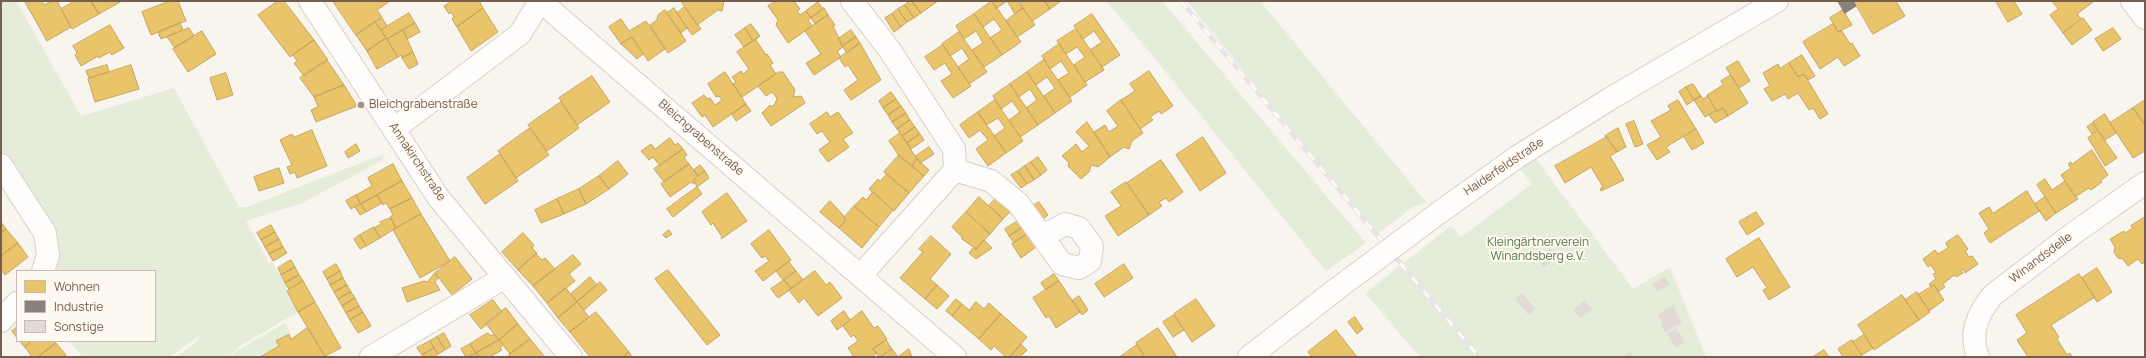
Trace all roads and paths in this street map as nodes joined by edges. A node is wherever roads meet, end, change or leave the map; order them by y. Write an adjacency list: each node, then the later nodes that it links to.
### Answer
1 (310, 1): 7 (street, Annakirchstraße)
2 (540, 1): 7 (street, Bleichgrabenstraße); 13 (street, Bleichgrabenstraße)
3 (852, 1): 9 (street)
4 (1777, 1): 20 (street, Haiderfeldstraße, bridge)
5 (2132, 1): 6 (street)
6 (2145, 18)
7 (394, 129): 14 (street, Annakirchstraße)
8 (1, 165): 12 (street)
9 (955, 170): 11 (street); 13 (street)
10 (2145, 183): 21 (street, Winandsdelle)
11 (1042, 233)
12 (43, 270)
13 (862, 275): 19 (street, Bleichgrabenstraße)
14 (505, 278): 17 (street); 18 (street, Annakirchstraße)
15 (16, 304): 16 (street)
16 (1, 321)
17 (385, 353)
18 (571, 357)
19 (955, 357)
20 (1249, 357)
21 (1978, 357)

